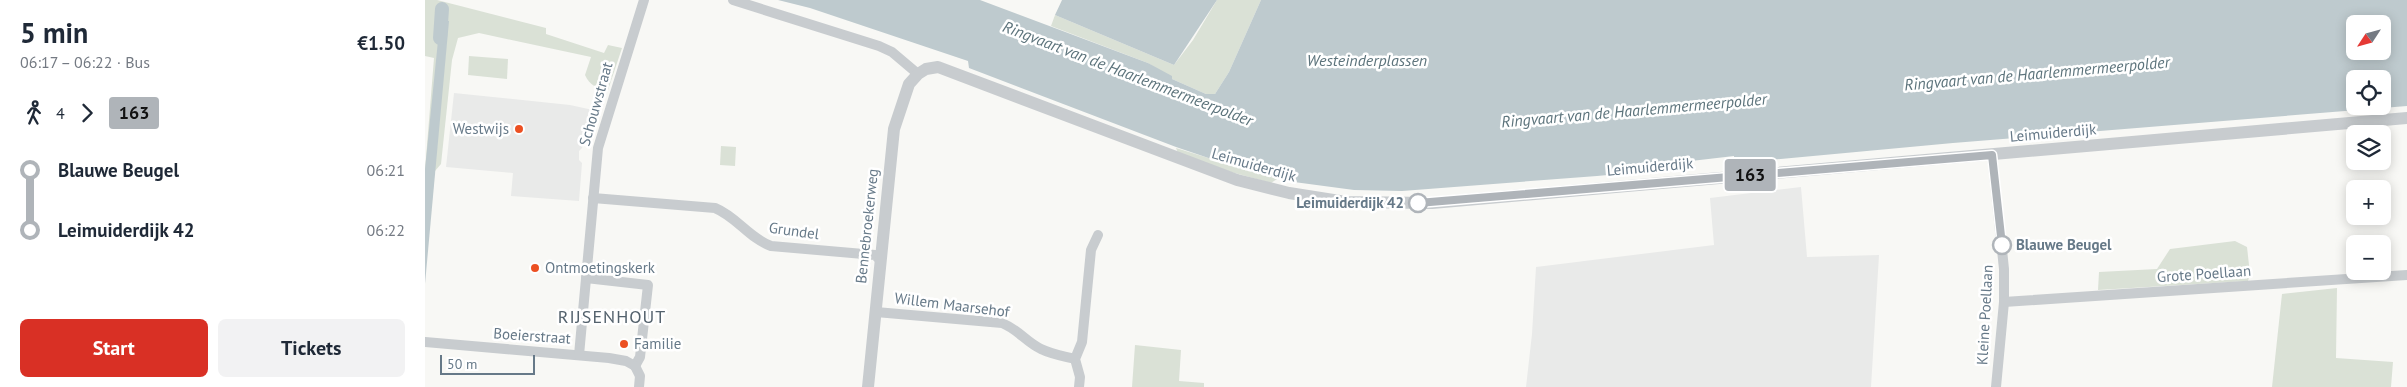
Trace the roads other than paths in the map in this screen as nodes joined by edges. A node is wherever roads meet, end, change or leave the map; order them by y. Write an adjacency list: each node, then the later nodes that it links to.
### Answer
1 (645, 0): 6 (street, Schouwstraat)
2 (733, 0): 3 (street)
3 (917, 74): 5 (street, Leimuiderdijk); 8 (street, Bennebroekerweg)
4 (2407, 118): 5 (street, Leimuiderdijk)
5 (1992, 155): 11 (street, Kleine Poellaan)
6 (593, 198): 8 (street, Grundel); 10 (street, Schouwstraat)
7 (1098, 235): 15 (street)
8 (880, 260): 12 (street, Bennebroekerweg)
9 (2407, 275): 11 (street, Grote Poellaan)
10 (586, 278): 14 (street, Schouwstraat); 16 (street)
11 (2004, 302): 20 (street, Kleine Poellaan)
12 (876, 312): 15 (street, Willem Maarsehof); 18 (street, Bennebroekerweg)
13 (425, 342): 14 (street, Boeierstraat)
14 (579, 355): 16 (street, Boeierstraat)
15 (1075, 358): 19 (street)
16 (635, 366): 17 (street)
17 (639, 387)
18 (868, 387)
19 (1079, 387)
20 (1996, 387)

